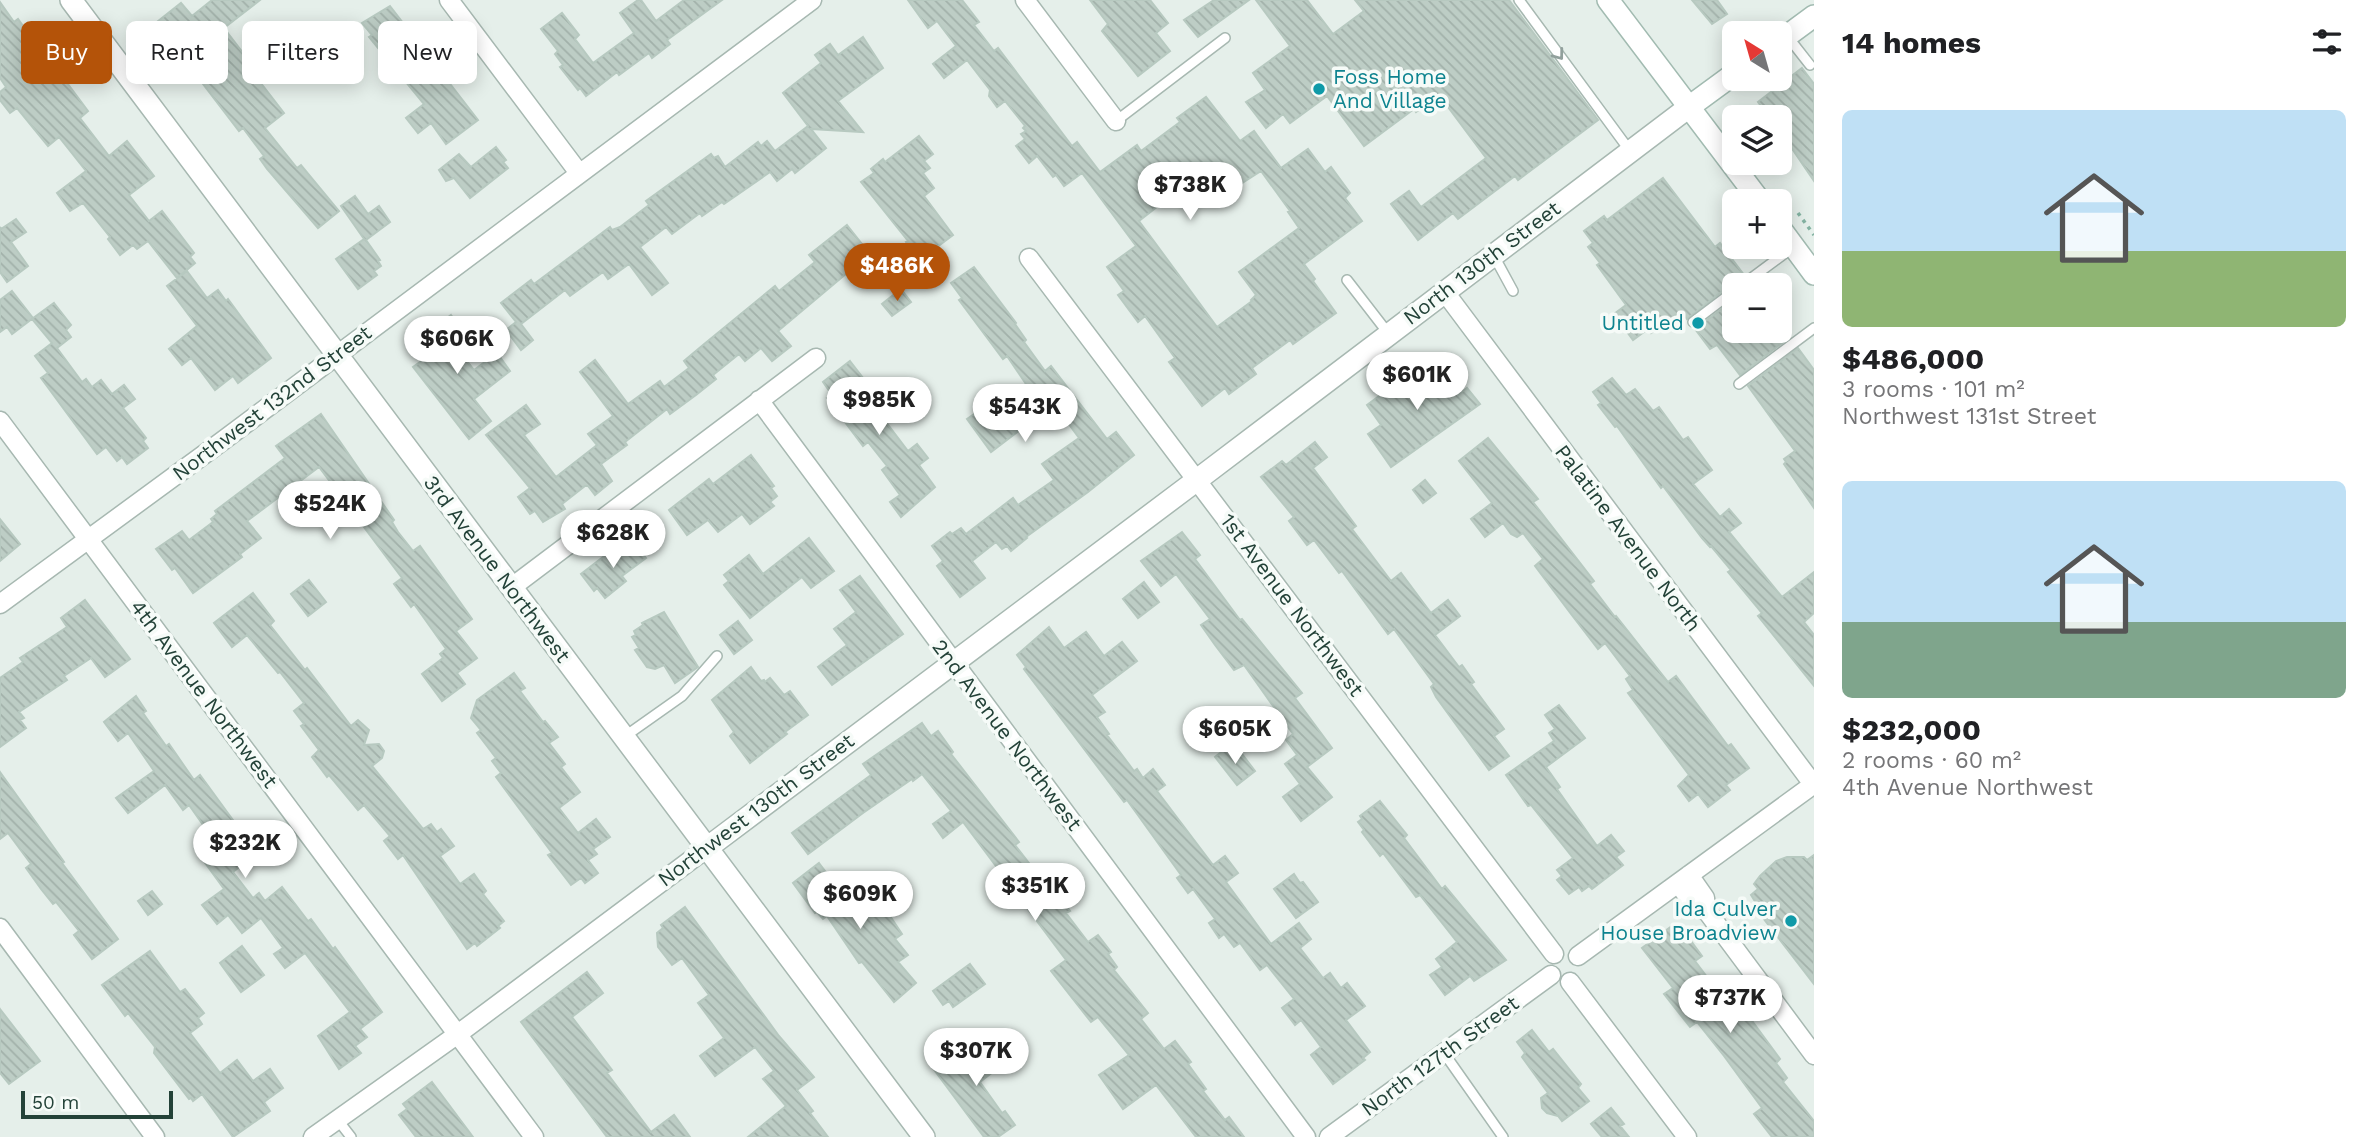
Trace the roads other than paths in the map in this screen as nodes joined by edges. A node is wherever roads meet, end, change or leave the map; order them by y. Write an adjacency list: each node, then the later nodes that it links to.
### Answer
1 (71, 0): 30 (street, 3rd Avenue Northwest)
2 (449, 0): 16 (street)
3 (812, 0): 16 (street, Northwest 132nd Street)
4 (1025, 0): 14 (street)
5 (1519, 0): 15 (lane, one-way to 15)
6 (1608, 0): 13 (street)
7 (1814, 16): 8 (street)
8 (1792, 32)
9 (1225, 38): 14 (lane)
10 (1792, 47): 11 (lane)
11 (1810, 65)
12 (1722, 83): 13 (street, North 130th Street)
13 (1689, 107): 15 (street, North 130th Street); 17 (street)
14 (1116, 121)
15 (1631, 151): 19 (street, North 130th Street)
16 (579, 173): 30 (street, Northwest 132nd Street)
17 (1751, 189)
18 (1792, 242): 21 (street)
19 (1493, 254): 24 (street, North 130th Street); 25 (lane)
20 (1029, 258): 35 (street, 1st Avenue Northwest)
21 (1807, 260): 22 (lane)
22 (1773, 273)
23 (1347, 279): 29 (lane)
24 (1444, 291): 29 (street, North 130th Street); 42 (street, Palatine Avenue North)
25 (1513, 291)
26 (1722, 300): 27 (lane)
27 (1693, 322)
28 (1814, 328): 32 (lane)
29 (1388, 333): 35 (street, North 130th Street)
30 (336, 355): 36 (street, Northwest 132nd Street); 37 (street, 3rd Avenue Northwest)
31 (816, 358): 33 (street)
32 (1739, 384)
33 (759, 400): 37 (street); 40 (street, 2nd Avenue Northwest)
34 (0, 421): 36 (street, 4th Avenue Northwest)
35 (1197, 480): 40 (street, Northwest 130th Street); 46 (street, 1st Avenue Northwest)
36 (88, 538): 38 (street, Northwest 132nd Street); 50 (street, 4th Avenue Northwest)
37 (512, 587): 41 (street, 3rd Avenue Northwest)
38 (0, 604)
39 (717, 656): 41 (lane)
40 (953, 662): 43 (street, Northwest 130th Street); 59 (street, 2nd Avenue Northwest)
41 (624, 737): 43 (street, 3rd Avenue Northwest)
42 (1813, 784): 44 (street)
43 (707, 848): 50 (street, Northwest 130th Street); 58 (street, 3rd Avenue Northwest)
44 (1683, 879): 47 (street); 52 (street)
45 (0, 928): 54 (street)
46 (1554, 954): 47 (street); 48 (street)
47 (1578, 956): 49 (street)
48 (1551, 975): 49 (street); 51 (street, North 127th Street)
49 (1570, 982): 63 (street)
50 (458, 1034): 53 (street, Northwest 130th Street); 57 (street, 4th Avenue Northwest)
51 (1444, 1053): 61 (street, North 127th Street); 62 (lane)
52 (1814, 1055)
53 (337, 1119): 55 (street, Northwest 130th Street); 56 (lane)
54 (155, 1137)
55 (313, 1137)
56 (351, 1137)
57 (534, 1137)
58 (924, 1137)
59 (1306, 1137): 60 (street)
60 (1322, 1137)
61 (1329, 1137)
62 (1503, 1137)
63 (1687, 1137)

